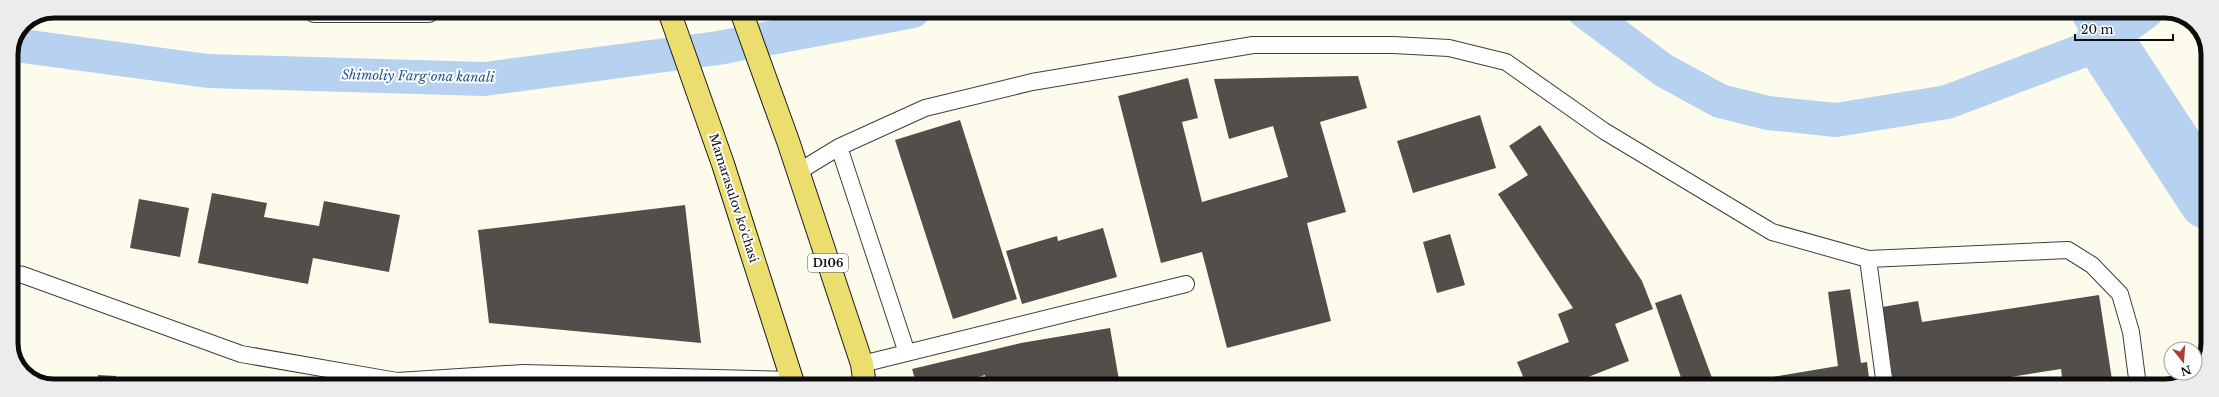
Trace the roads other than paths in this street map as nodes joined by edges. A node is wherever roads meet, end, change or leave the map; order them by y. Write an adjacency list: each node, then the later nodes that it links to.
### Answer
1 (671, 18): 13 (main road, Mamarasulov ko'chasi)
2 (744, 18): 4 (main road, D106)
3 (839, 147): 4 (lane); 5 (lane); 8 (lane)
4 (798, 172): 9 (main road, D106)
5 (1868, 259): 15 (lane); 16 (lane)
6 (18, 274): 10 (lane)
7 (1186, 284): 8 (lane)
8 (907, 353): 9 (lane)
9 (862, 364): 14 (main road, D106)
10 (385, 379)
11 (429, 379): 12 (lane)
12 (685, 379)
13 (792, 379)
14 (864, 379)
15 (1884, 379)
16 (2137, 379)

